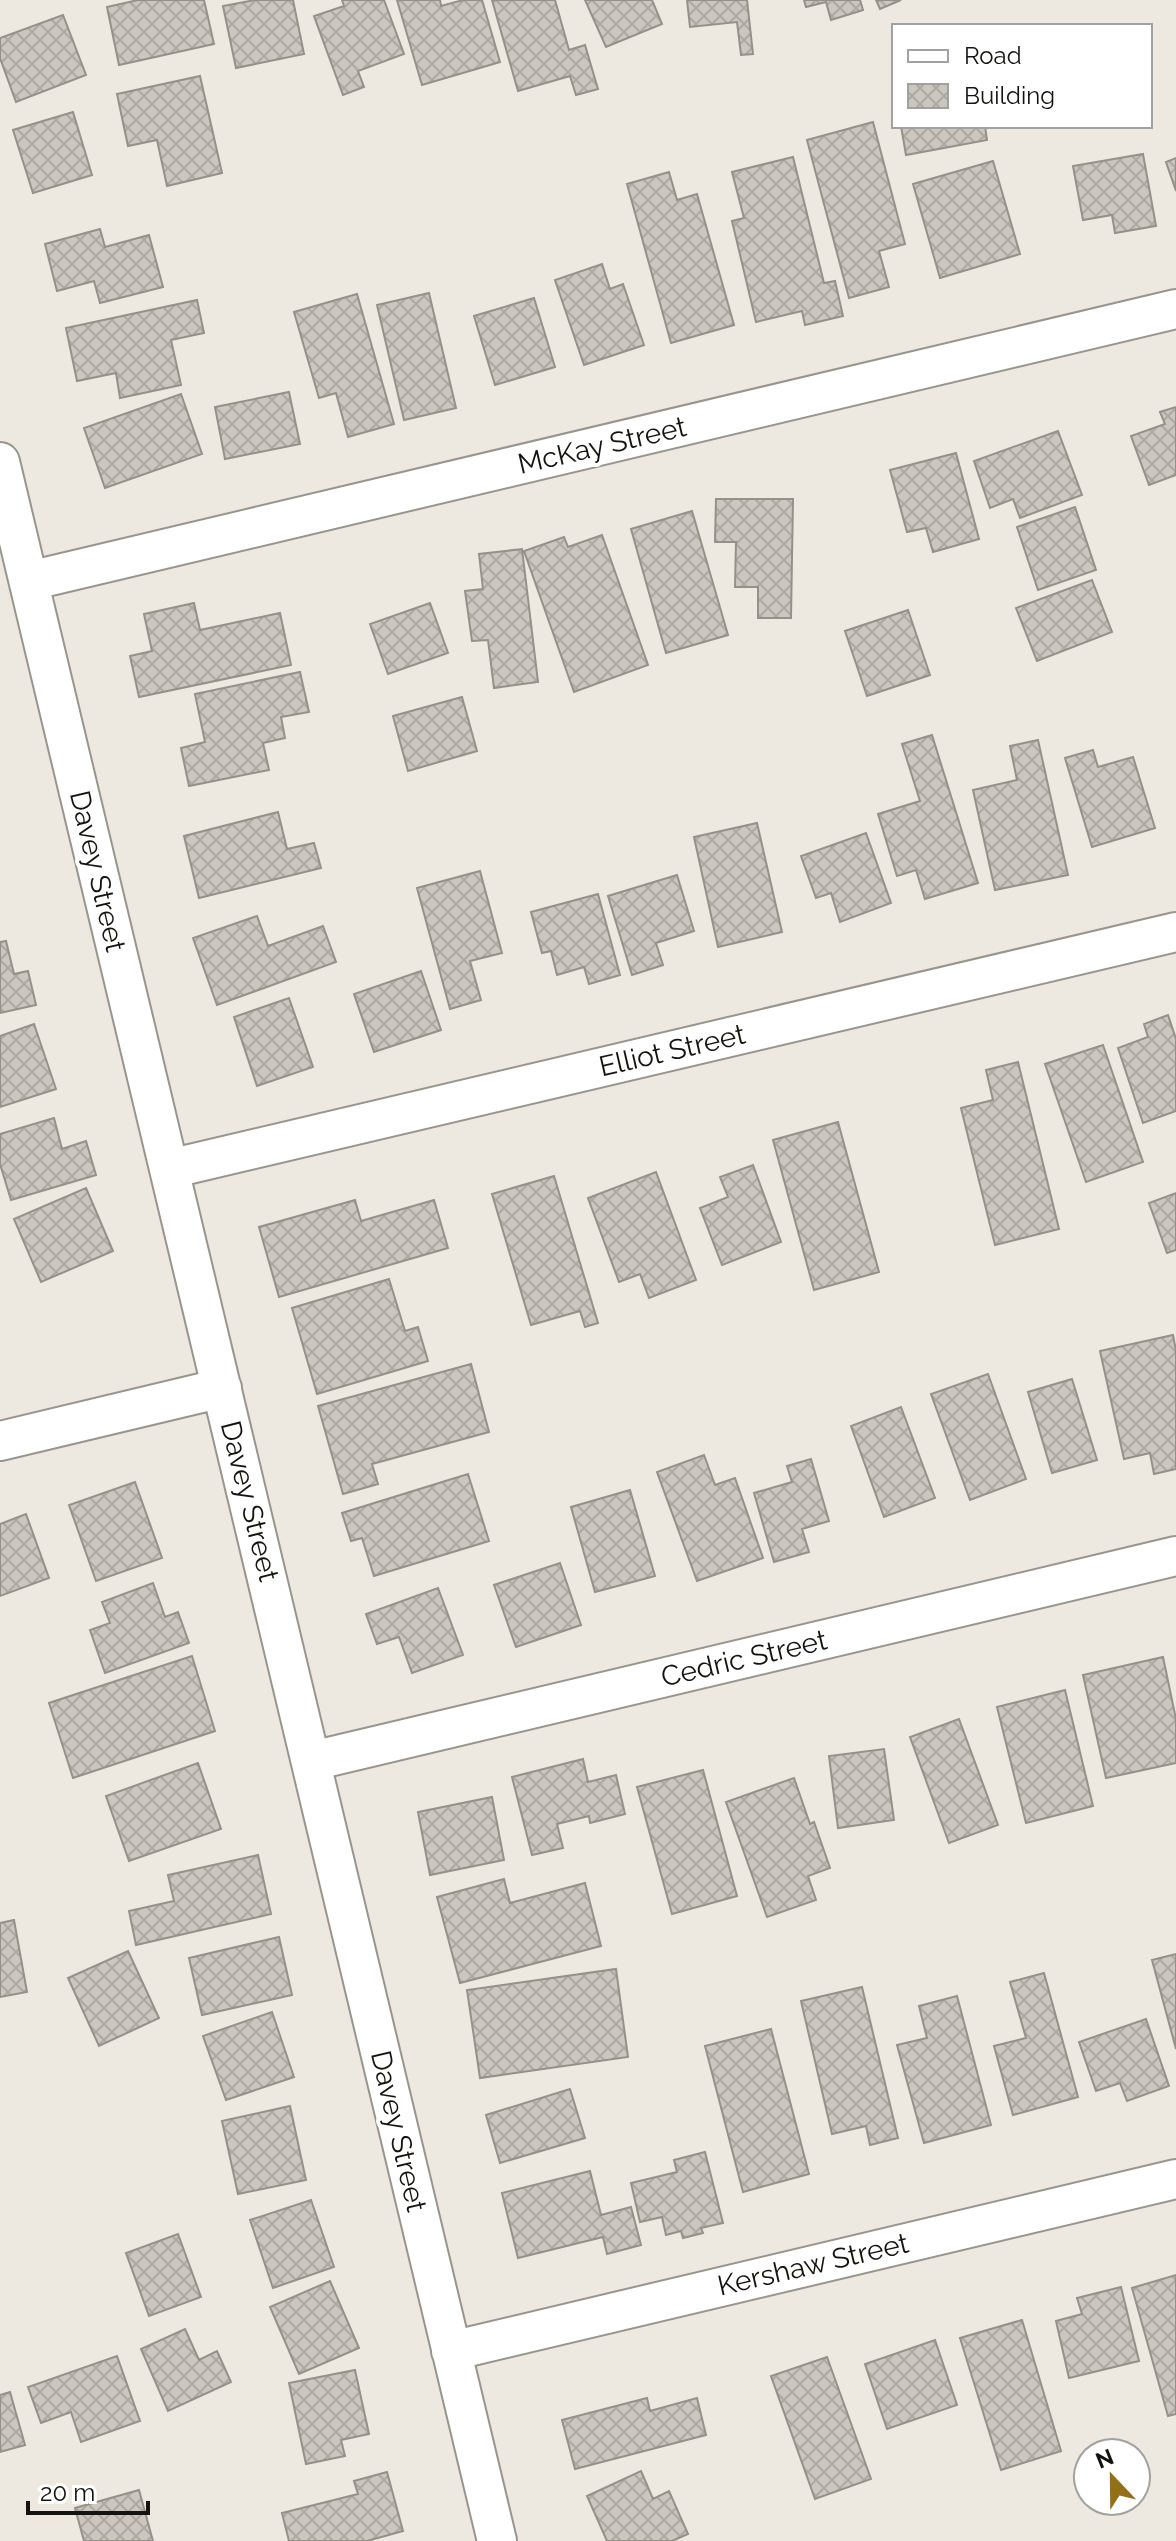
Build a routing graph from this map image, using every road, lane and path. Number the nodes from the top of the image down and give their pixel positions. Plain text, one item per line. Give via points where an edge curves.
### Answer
1 (1176, 309) edge
2 (0, 462) edge
3 (29, 581) junction
4 (1176, 932) edge
5 (169, 1169) junction
6 (222, 1388) junction
7 (0, 1441) edge
8 (1176, 1556) edge
9 (312, 1761) junction
10 (1176, 2179) edge
11 (451, 2351) junction
12 (497, 2541) edge

1 - 3 street, McKay Street
2 - 3 street, Davey Street
3 - 5 street, Davey Street
4 - 5 street, Elliot Street
5 - 6 street, Davey Street
6 - 7 street
6 - 9 street, Davey Street
8 - 9 street, Cedric Street
9 - 11 street, Davey Street
10 - 11 street, Kershaw Street
11 - 12 street, Davey Street

